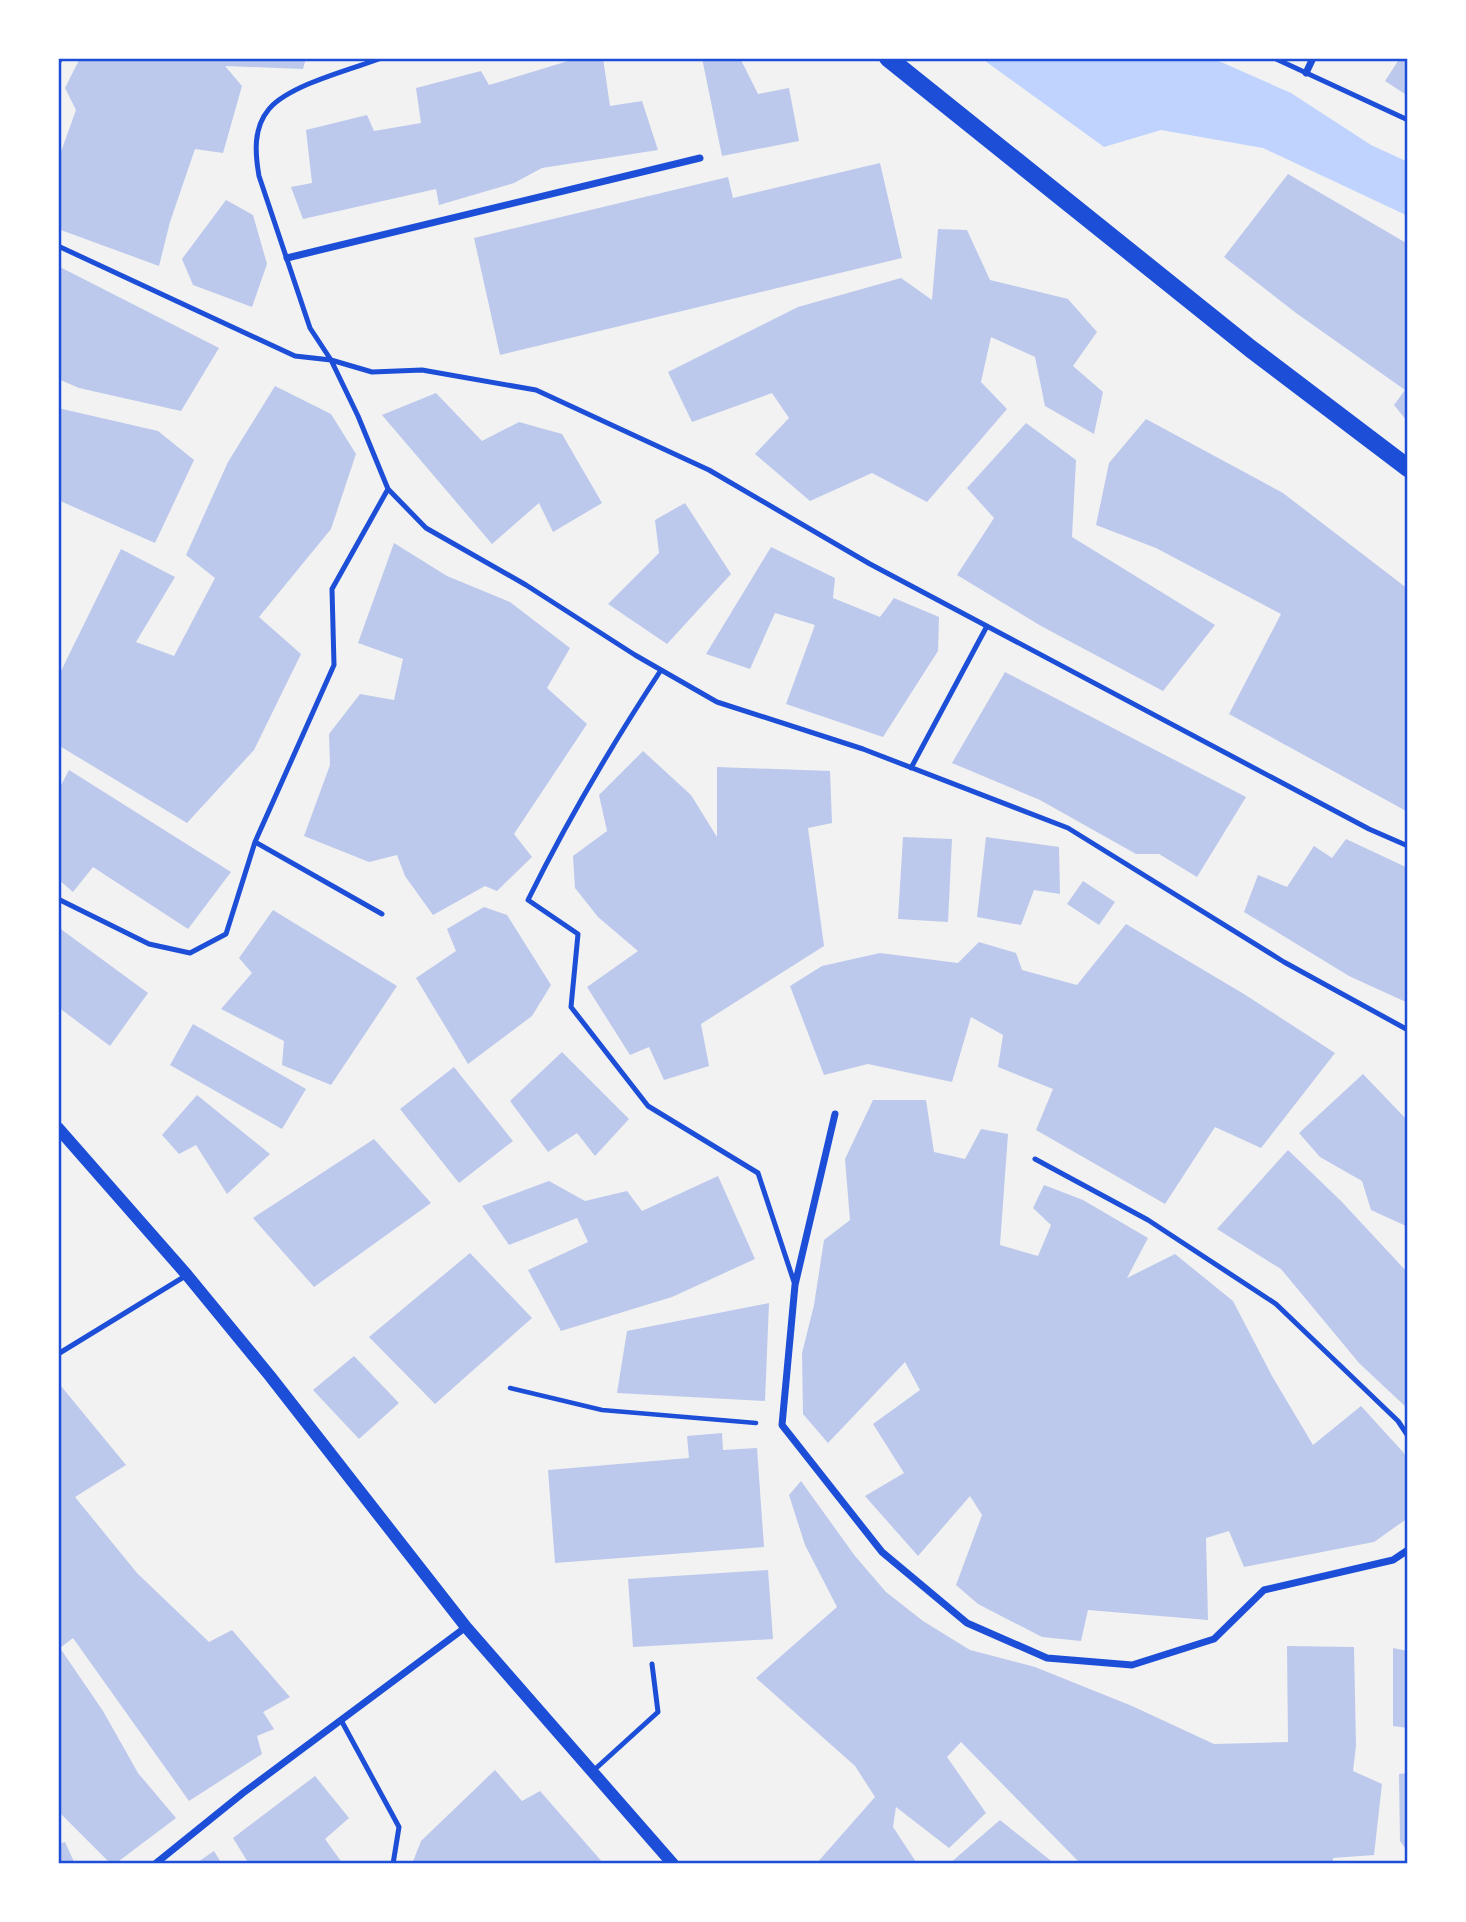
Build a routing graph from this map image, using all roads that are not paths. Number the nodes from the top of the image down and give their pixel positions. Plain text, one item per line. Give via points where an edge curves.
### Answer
1 (382, 58) edge
2 (888, 58) edge
3 (1274, 58) edge
4 (1313, 58) edge
5 (1306, 74) junction
6 (1408, 120) edge
7 (700, 158) dead end
8 (58, 246) edge
9 (287, 258) junction
10 (331, 360) junction
11 (1408, 468) edge
12 (388, 489) junction
13 (987, 626) junction
14 (661, 670) junction
15 (911, 768) junction
16 (255, 842) junction
17 (1408, 846) edge
18 (58, 899) edge
19 (382, 914) dead end
20 (1408, 1030) edge
21 (835, 1114) dead end
22 (58, 1128) edge
23 (1035, 1159) dead end
24 (187, 1275) junction
25 (795, 1285) junction
26 (58, 1353) edge
27 (1408, 1436) edge
28 (1408, 1550) edge
29 (466, 1627) junction
30 (652, 1664) dead end
31 (341, 1720) junction
32 (593, 1771) junction
33 (155, 1864) edge
34 (393, 1864) edge
35 (673, 1864) edge

1 - 9 lane via 286,96 261,124 256,143 259,176
2 - 11 main road via 1251,349
3 - 5 lane
4 - 5 street
5 - 6 lane
7 - 9 street
8 - 10 lane via 295,356
9 - 10 lane via 310,328
10 - 12 lane
10 - 13 lane via 372,372 422,370 536,390 709,470
12 - 14 lane via 426,528
12 - 16 lane via 332,589 334,665
13 - 15 lane
13 - 17 lane
14 - 15 lane via 717,702
14 - 25 lane via 566,823 528,900 578,934 571,1007 648,1106 758,1172
15 - 20 lane via 1068,828 1284,962
16 - 18 lane via 226,934 190,953 149,944
16 - 19 lane
21 - 25 street
22 - 24 street
23 - 27 lane via 1148,1220 1276,1304
24 - 26 lane
24 - 29 street
25 - 28 street via 782,1425 882,1552 967,1623 1046,1658 1132,1665 1214,1639 1264,1591 1393,1560
29 - 31 street
29 - 32 street
30 - 32 lane via 658,1712
31 - 33 street
31 - 34 lane via 399,1827
32 - 35 street

